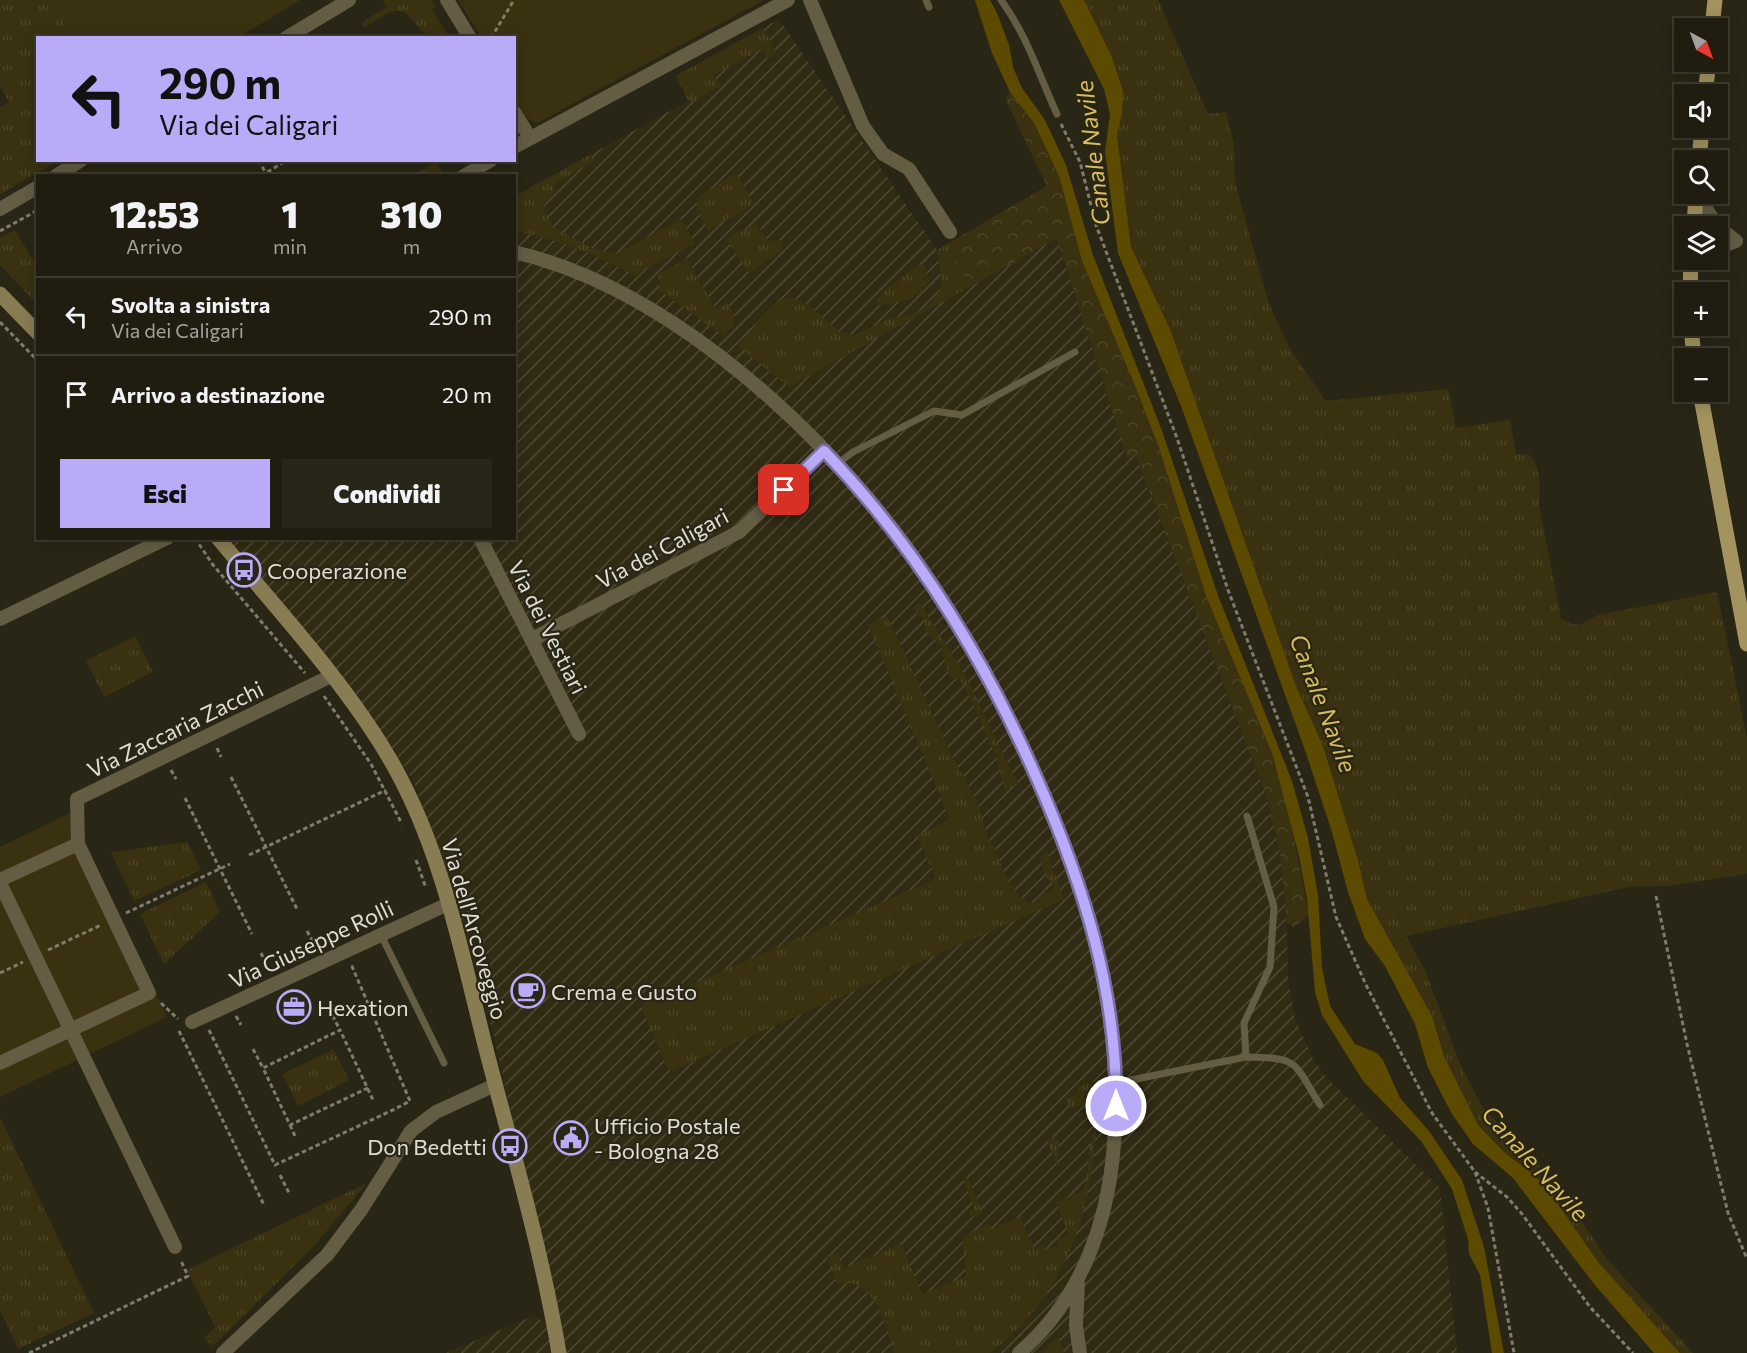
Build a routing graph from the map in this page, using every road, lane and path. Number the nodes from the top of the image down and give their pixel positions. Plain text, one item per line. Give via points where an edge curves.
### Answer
1 (349, 0) edge
2 (447, 0) edge
3 (514, 0) edge
4 (788, 0) edge
5 (810, 0) edge
6 (1001, 0) edge
7 (1715, 0) edge
8 (1713, 18) edge
9 (289, 36) edge
10 (469, 36) edge
11 (492, 36) edge
12 (1057, 114) joint
13 (516, 115) edge
14 (530, 138) junction
15 (516, 146) edge
16 (78, 162) edge
17 (284, 162) edge
18 (488, 162) edge
19 (59, 174) edge
20 (267, 174) edge
21 (467, 174) edge
22 (36, 188) edge
23 (0, 209) edge
24 (36, 211) edge
25 (0, 231) edge
26 (950, 232) dead end
27 (1728, 233) edge
28 (1742, 240) edge
29 (516, 253) edge
30 (0, 294) edge
31 (0, 322) edge
32 (36, 331) edge
33 (1076, 352) dead end
34 (36, 359) edge
35 (1702, 402) edge
36 (824, 451) junction
37 (837, 464) junction
38 (163, 540) edge
39 (196, 540) edge
40 (221, 540) edge
41 (481, 540) edge
42 (0, 620) edge
43 (532, 639) junction
44 (1747, 644) edge
45 (331, 676) junction
46 (315, 685) junction
47 (579, 734) dead end
48 (231, 777) dead end
49 (386, 790) junction
50 (185, 798) dead end
51 (1247, 816) dead end
52 (403, 825) dead end
53 (78, 844) junction
54 (266, 847) junction
55 (249, 855) dead end
56 (415, 857) dead end
57 (0, 882) edge
58 (1656, 896) dead end
59 (448, 904) junction
60 (298, 911) dead end
61 (433, 912) junction
62 (308, 931) dead end
63 (252, 934) dead end
64 (381, 935) junction
65 (261, 953) dead end
66 (323, 962) junction
67 (354, 970) dead end
68 (276, 983) junction
69 (149, 993) junction
70 (329, 1009) dead end
71 (192, 1022) dead end
72 (69, 1030) junction
73 (340, 1030) junction
74 (213, 1038) dead end
75 (253, 1049) dead end
76 (1246, 1057) junction
77 (0, 1063) edge
78 (444, 1063) dead end
79 (263, 1068) junction
80 (1116, 1083) junction
81 (495, 1085) junction
82 (368, 1088) junction
83 (374, 1102) dead end
84 (1320, 1106) dead end
85 (290, 1125) junction
86 (295, 1136) dead end
87 (1475, 1172) junction
88 (280, 1175) dead end
89 (289, 1192) dead end
90 (264, 1204) dead end
91 (175, 1247) joint
92 (1747, 1259) edge
93 (1078, 1280) junction
94 (29, 1353) edge
95 (224, 1353) edge
96 (559, 1353) edge
97 (1019, 1353) edge
98 (1080, 1353) edge
99 (1514, 1353) edge
100 (1633, 1353) edge

1 - 9 street
2 - 10 street
3 - 11 path
4 - 14 street
5 - 26 street via 863,126 883,154 909,169
6 - 12 lane via 1021,28
7 - 8 main road
12 - 87 path via 1080,162 1096,225 1177,438 1228,590 1308,797 1336,917 1432,1113
13 - 14 street
14 - 15 street
16 - 19 street
17 - 20 path
18 - 21 street
22 - 23 street
24 - 25 path
27 - 28 street
29 - 36 street via 586,274 649,308 745,378
30 - 32 street
31 - 34 path
33 - 37 lane via 962,415 934,411
35 - 44 main road
36 - 37 street
36 - 43 street, Via dei Caligari via 739,532
37 - 80 street via 896,534 948,608 995,689 1027,755 1063,838 1089,916 1111,1014
38 - 42 street
39 - 46 path
40 - 45 street, Via dell'Arcoveggio
41 - 43 street, Via dei Vestiari
43 - 47 street, Via dei Vestiari
45 - 46 street, Via Zaccaria Zacchi
45 - 59 street, Via dell'Arcoveggio via 364,720 402,783
46 - 49 path via 346,725
46 - 53 street, Via Zaccaria Zacchi via 76,799
48 - 54 path
49 - 52 path
49 - 54 path
50 - 63 path
51 - 76 lane via 1274,907 1270,967 1244,1023
53 - 57 street
53 - 69 street
54 - 55 path
54 - 60 path
56 - 61 path, Via dell'Arcoveggio
57 - 72 street
58 - 92 path via 1728,1213
59 - 61 street, Via Giuseppe Rolli
59 - 81 street, Via dell'Arcoveggio
61 - 64 street, Via Giuseppe Rolli
62 - 66 path
64 - 66 street, Via Giuseppe Rolli
64 - 78 lane
65 - 68 path
66 - 68 street, Via Giuseppe Rolli
67 - 74 path via 410,1101 395,1109 275,1165
68 - 71 street, Via Giuseppe Rolli
69 - 72 street
69 - 90 path via 185,1025 178,1029
70 - 73 path
72 - 77 street
72 - 91 street
73 - 79 path
73 - 82 path
75 - 79 path
76 - 80 lane
76 - 84 lane via 1283,1057 1292,1062
79 - 85 path
80 - 93 street via 1109,1188 1096,1236
81 - 95 street via 436,1112 411,1131 327,1255
81 - 96 street, Via dell'Arcoveggio via 540,1260
82 - 83 path
82 - 85 path
85 - 86 path
87 - 99 path via 1488,1208
87 - 100 path via 1522,1214 1590,1307
88 - 89 path
91 - 94 path via 188,1276
93 - 97 street via 1043,1329
93 - 98 street via 1076,1326

